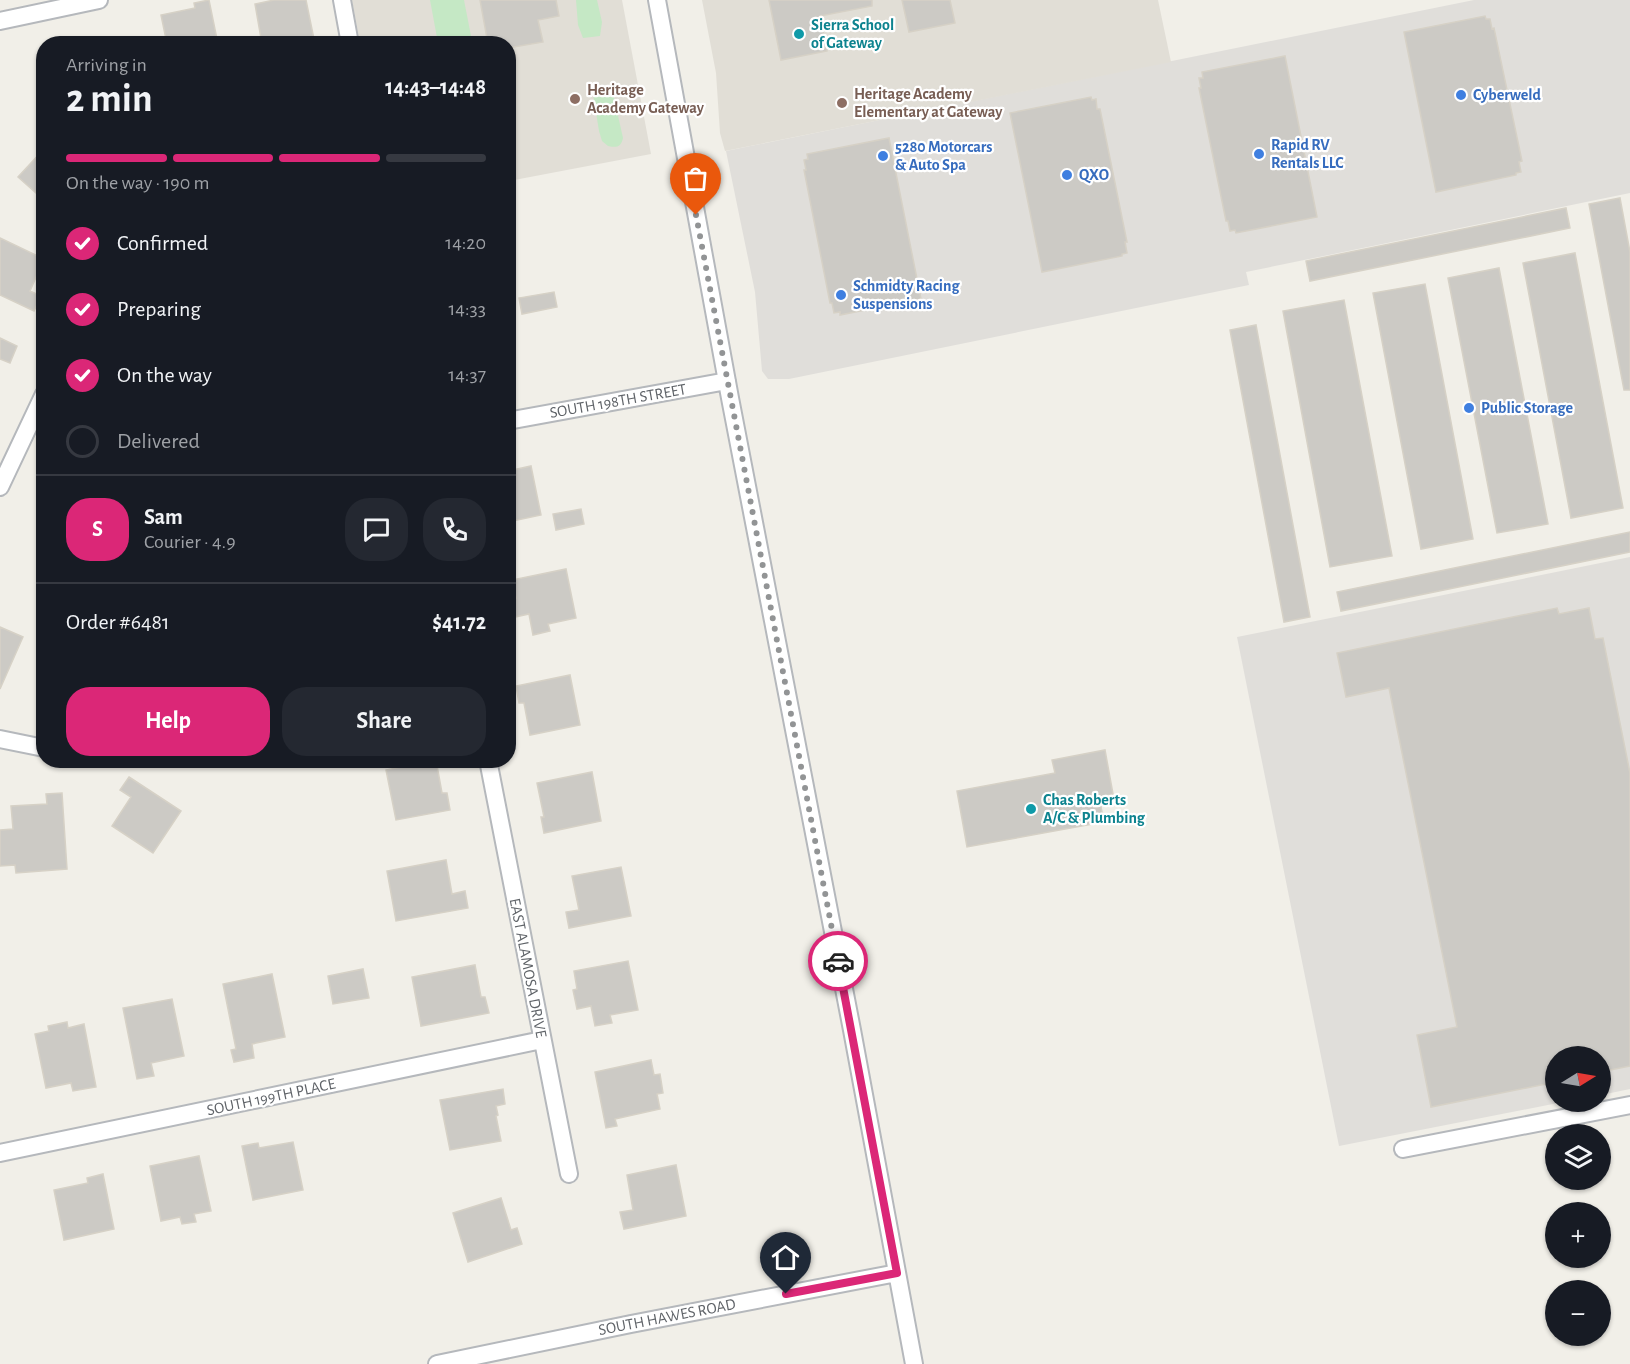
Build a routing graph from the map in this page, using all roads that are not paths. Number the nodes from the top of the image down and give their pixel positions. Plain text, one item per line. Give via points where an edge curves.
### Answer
1 (99, 0) edge
2 (342, 0) edge
3 (657, 0) edge
4 (0, 21) edge
5 (349, 36) edge
6 (727, 381) junction
7 (36, 411) edge
8 (516, 420) edge
9 (0, 487) edge
10 (0, 739) edge
11 (36, 746) edge
12 (490, 768) edge
13 (542, 1040) junction
14 (1630, 1105) edge
15 (1404, 1149) dead end
16 (0, 1154) edge
17 (569, 1174) dead end
18 (897, 1273) junction
19 (438, 1364) edge
20 (914, 1364) edge

1 - 4 street
2 - 5 street
3 - 6 street
6 - 8 street, SOUTH 198TH STREET
6 - 18 street
7 - 9 street
10 - 11 street
12 - 13 street, EAST ALAMOSA DRIVE
13 - 16 street, SOUTH 199TH PLACE
13 - 17 street, EAST ALAMOSA DRIVE
14 - 15 street
18 - 19 street, SOUTH HAWES ROAD
18 - 20 street

